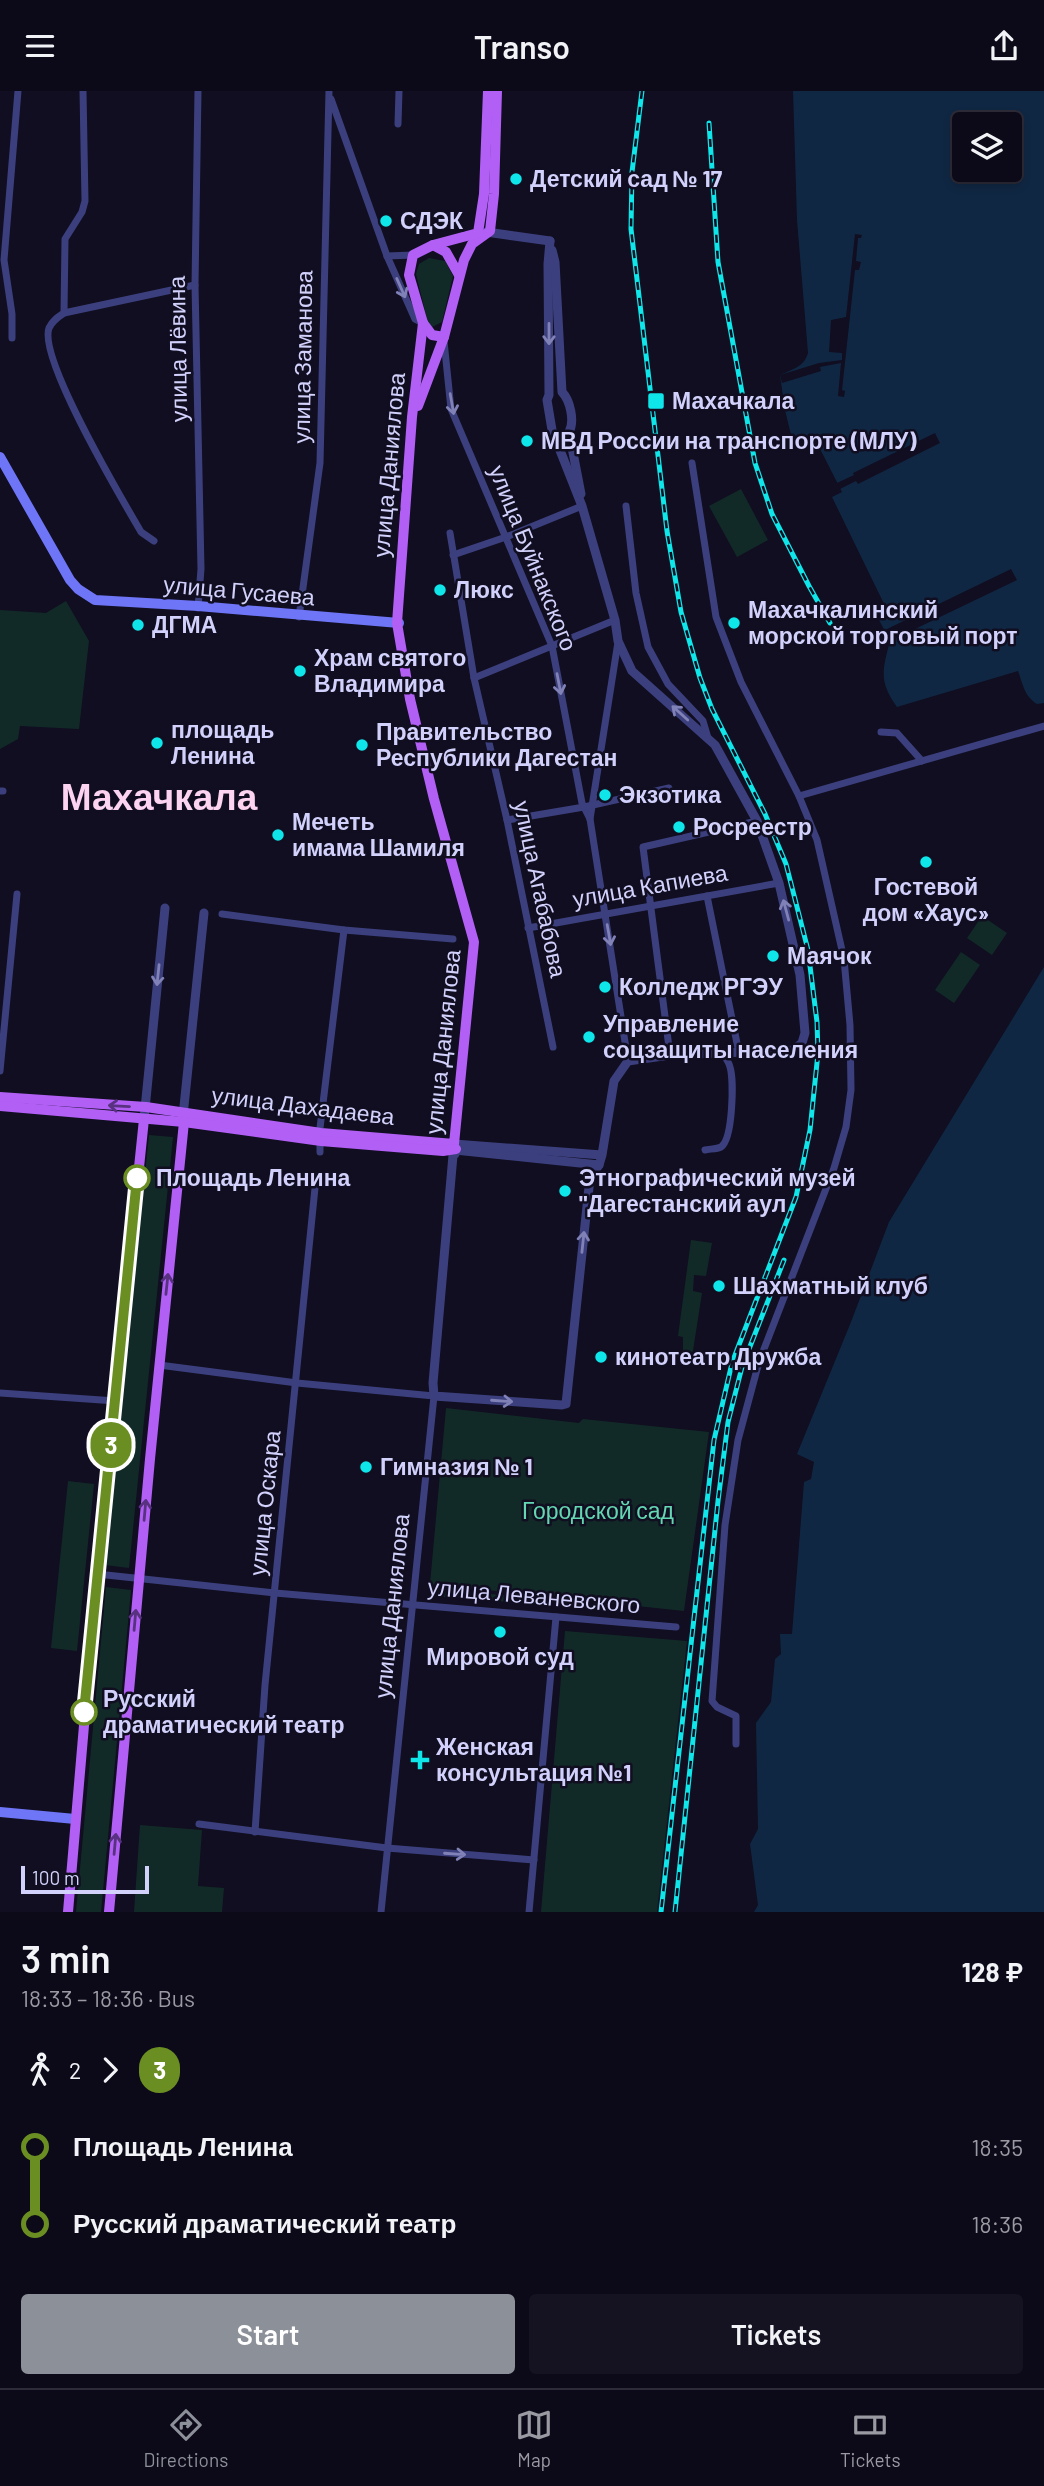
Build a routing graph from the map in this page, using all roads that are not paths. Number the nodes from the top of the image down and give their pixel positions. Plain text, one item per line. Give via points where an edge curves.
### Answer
1 (18, 91) edge
2 (83, 91) edge
3 (198, 91) edge
4 (399, 91) edge
5 (488, 91) edge
6 (497, 91) edge
7 (329, 93) edge
8 (398, 124) dead end
9 (490, 231) junction
10 (478, 233) junction
11 (550, 241) junction
12 (433, 245) junction
13 (413, 255) junction
14 (387, 256) junction
15 (459, 275) junction
16 (195, 285) junction
17 (64, 313) junction
18 (423, 323) junction
19 (444, 337) junction
20 (12, 338) dead end
21 (562, 392) junction
22 (549, 395) junction
23 (569, 432) junction
24 (555, 435) junction
25 (0, 459) edge
26 (692, 463) dead end
27 (582, 506) junction
28 (626, 506) dead end
29 (450, 533) dead end
30 (506, 537) junction
31 (154, 541) dead end
32 (453, 555) junction
33 (198, 607) junction
34 (299, 617) junction
35 (615, 620) junction
36 (398, 624) junction
37 (618, 641) junction
38 (552, 646) junction
39 (474, 678) junction
40 (1044, 726) edge
41 (881, 731) dead end
42 (708, 739) junction
43 (922, 761) junction
44 (669, 788) dead end
45 (799, 796) junction
46 (593, 805) junction
47 (584, 807) junction
48 (590, 819) junction
49 (507, 820) junction
50 (757, 821) junction
51 (779, 883) junction
52 (17, 894) dead end
53 (707, 896) junction
54 (651, 905) junction
55 (165, 908) dead end
56 (204, 913) dead end
57 (605, 913) junction
58 (222, 914) dead end
59 (528, 928) junction
60 (344, 930) junction
61 (453, 939) dead end
62 (553, 1047) dead end
63 (722, 1053) junction
64 (739, 1053) junction
65 (670, 1055) junction
66 (628, 1061) junction
67 (0, 1071) edge
68 (0, 1097) edge
69 (0, 1106) edge
70 (145, 1113) junction
71 (183, 1117) junction
72 (321, 1142) junction
73 (455, 1147) junction
74 (705, 1150) dead end
75 (600, 1160) junction
76 (316, 1178) dead end
77 (159, 1365) junction
78 (297, 1383) junction
79 (0, 1393) edge
80 (434, 1396) junction
81 (116, 1401) junction
82 (97, 1574) junction
83 (138, 1579) junction
84 (275, 1593) junction
85 (414, 1605) junction
86 (556, 1617) junction
87 (676, 1627) dead end
88 (736, 1744) dead end
89 (0, 1813) edge
90 (75, 1820) junction
91 (199, 1824) dead end
92 (255, 1832) junction
93 (387, 1848) junction
94 (534, 1860) junction
95 (68, 1912) edge
96 (108, 1912) edge
97 (382, 1912) edge
98 (529, 1912) edge

1 - 20 street via 4,260
2 - 17 street via 85,201 65,239
3 - 16 street, улица Лёвина
4 - 8 street
5 - 10 main road
6 - 9 main road
7 - 14 street, улица Заманова
7 - 34 street, улица Заманова via 320,463
9 - 10 street
9 - 11 street
9 - 15 main road, улица Даниялова via 472,244
10 - 12 main road
11 - 21 street
11 -> 22 street
12 - 13 main road
12 - 15 main road via 446,252
13 - 14 street
13 - 18 main road, улица Даниялова via 408,275
14 -> 18 street, улица Заманова via 415,319
15 - 19 main road, улица Даниялова
16 - 17 street
16 - 33 street, улица Лёвина
17 - 31 street via 48,328 48,342 77,419 141,532
18 - 19 main road via 432,335
18 - 36 main road, улица Даниялова
19 -> 30 street, улица Буйнакского via 451,409
19 - 36 main road, улица Даниялова via 414,417
21 - 22 street
21 - 23 street via 568,398
22 - 24 street
23 - 24 street
23 - 27 street
24 - 27 street
25 - 33 main road, улица Гусаева via 78,589 95,600
25 - 33 main road, улица Гусаева via 82,597 94,602
26 - 45 street via 716,617 741,682
27 - 30 street
27 - 35 street
28 - 42 street via 636,593 648,647 668,684 703,721
29 - 32 street, улица Агабабова
30 - 32 street
30 - 38 street, улица Буйнакского
32 - 39 street, улица Агабабова
33 - 34 main road, улица Гусаева
34 - 36 main road, улица Гусаева
35 - 37 street
35 - 38 street
36 - 73 main road, улица Даниялова via 410,699 474,942
42 -> 37 street via 632,671
37 - 46 street
38 - 39 street
38 -> 47 street, улица Буйнакского
39 - 49 street, улица Агабабова
40 - 43 street
41 - 43 street via 897,733
42 - 50 street
43 - 45 street
44 - 46 street
45 - 88 street via 817,840 844,959 851,1090 834,1168 759,1362 738,1440 725,1525 712,1701 736,1716
46 - 47 street
46 - 48 street
47 - 48 street, улица Буйнакского
47 - 49 street
48 - 57 street, улица Буйнакского
49 - 59 street, улица Агабабова
50 - 51 street
50 - 54 street via 643,847
51 - 53 street, улица Капиева
64 -> 51 street via 787,1051 797,1047 805,1033 800,975
52 - 67 street
53 - 54 street, улица Капиева
53 - 64 street
54 - 57 street, улица Капиева
54 - 65 street
55 -> 70 street
56 - 71 street
57 - 59 street, улица Капиева
57 -> 66 street, улица Буйнакского
58 - 60 street
59 - 62 street, улица Агабабова
60 - 61 street
60 - 72 street
63 - 64 street
63 - 65 street
63 - 74 street via 730,1064 731,1114 724,1143
65 - 66 street
66 - 75 street via 614,1081
70 -> 68 main road, улица Дахадаева
69 - 70 main road, улица Дахадаева
70 - 71 main road, улица Дахадаева
70 - 81 main road
71 - 72 main road, улица Дахадаева
77 -> 71 main road
72 - 73 main road, улица Дахадаева
73 - 75 street, улица Дахадаева
73 - 80 street, улица Даниялова
80 -> 75 street via 566,1404 590,1178
76 - 78 street, улица Оскара
77 - 78 street
83 -> 77 main road
78 - 80 street
78 - 84 street, улица Оскара
79 - 81 street
80 - 85 street, улица Даниялова
81 - 82 main road
82 - 83 street, улица Леваневского
82 - 90 main road
83 - 84 street, улица Леваневского
96 -> 83 main road
84 - 85 street, улица Леваневского
84 - 92 street, улица Оскара
85 - 86 street, улица Леваневского
85 - 93 street, улица Даниялова
86 - 87 street, улица Леваневского
86 - 94 street
89 - 90 main road
90 - 95 main road
91 - 92 street
92 - 93 street
93 -> 94 street
93 - 97 street, улица Даниялова
94 - 98 street

